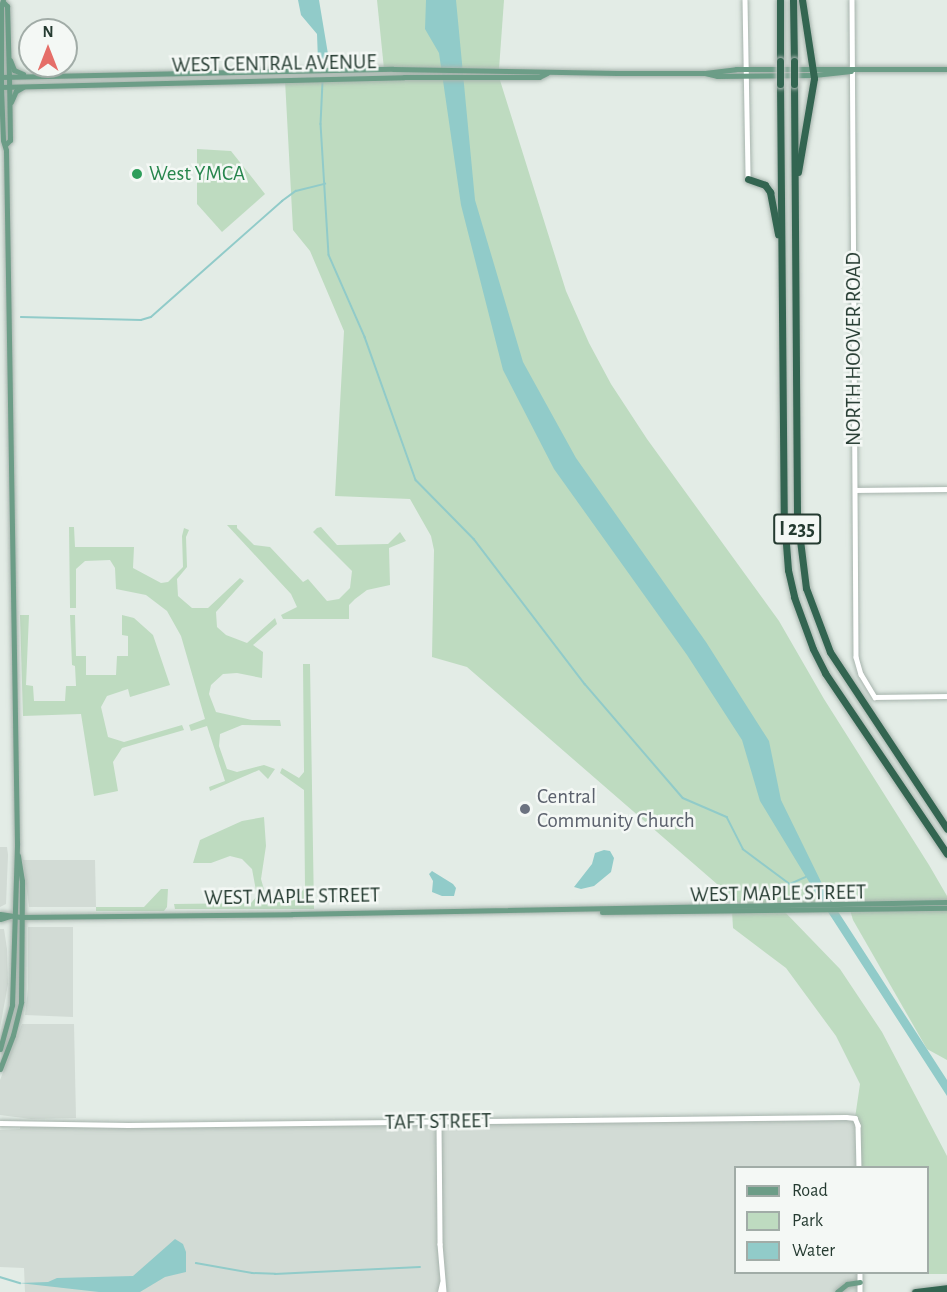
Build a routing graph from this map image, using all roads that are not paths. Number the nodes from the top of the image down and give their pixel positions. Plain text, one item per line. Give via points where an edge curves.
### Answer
1 (745, 0) edge
2 (780, 0) edge
3 (793, 0) edge
4 (802, 0) edge
5 (852, 0) edge
6 (3, 1) edge
7 (9, 56) junction
8 (1, 57) edge
9 (947, 69) edge
10 (853, 71) junction
11 (18, 72) edge
12 (814, 72) junction
13 (547, 73) junction
14 (746, 73) junction
15 (78, 75) edge
16 (9, 76) junction
17 (18, 76) edge
18 (1, 77) edge
19 (1, 87) edge
20 (9, 87) junction
21 (23, 87) junction
22 (1, 106) edge
23 (9, 107) junction
24 (6, 144) junction
25 (748, 179) joint
26 (795, 189) junction
27 (782, 274) junction
28 (947, 489) edge
29 (855, 490) junction
30 (947, 696) edge
31 (947, 829) edge
32 (17, 843) junction
33 (947, 854) edge
34 (947, 902) edge
35 (735, 908) junction
36 (947, 908) edge
37 (0, 914) edge
38 (12, 916) junction
39 (21, 917) junction
40 (0, 920) edge
41 (13, 1018) junction
42 (0, 1049) edge
43 (0, 1069) edge
44 (439, 1122) junction
45 (0, 1124) edge
46 (859, 1166) edge
47 (860, 1274) edge
48 (860, 1282) junction
49 (947, 1288) edge
50 (443, 1292) edge
51 (837, 1292) edge
52 (860, 1292) edge
53 (915, 1292) edge

1 - 14 street
2 - 27 highway, I 235, bridge
3 - 26 highway, I 235, bridge
4 - 12 highway
5 - 10 street, NORTH HOOVER ROAD
6 - 7 main road via 7,6
6 - 8 main road
7 - 11 main road
7 - 16 main road
8 - 18 main road
9 - 10 main road, WEST CENTRAL AVENUE
10 - 12 main road, WEST CENTRAL AVENUE
10 - 29 street, NORTH HOOVER ROAD
12 - 14 main road, WEST CENTRAL AVENUE
12 - 26 highway
13 - 14 main road, WEST CENTRAL AVENUE
13 - 15 main road, WEST CENTRAL AVENUE via 406,69
13 - 21 main road, WEST CENTRAL AVENUE via 539,77
14 - 25 street
16 - 17 main road, WEST CENTRAL AVENUE
16 - 18 main road, WEST CENTRAL AVENUE
16 - 20 main road
18 - 19 main road
19 - 20 main road, WEST CENTRAL AVENUE
19 - 22 main road
20 - 21 main road, WEST CENTRAL AVENUE
20 - 23 main road
21 - 23 main road via 16,91
22 - 24 main road
23 - 24 main road via 10,140
24 - 32 main road
25 - 27 highway via 761,183 770,192
26 - 31 highway, I 235 via 797,516 806,588 830,652
27 - 33 highway, I 235 via 784,518 794,597 825,673
28 - 29 street
29 - 30 street, NORTH HOOVER ROAD via 856,657 861,674 873,695
32 - 38 main road
32 - 39 main road
34 - 35 main road, WEST MAPLE STREET
35 - 36 main road, WEST MAPLE STREET
35 - 39 main road, WEST MAPLE STREET
37 - 38 main road, WEST MAPLE STREET
38 - 39 main road, WEST MAPLE STREET
38 - 40 main road, WEST MAPLE STREET
38 - 41 main road
39 - 41 main road via 22,982
41 - 42 main road
41 - 43 main road
44 - 45 street, TAFT STREET
44 - 46 street, TAFT STREET via 855,1118
44 - 50 street
47 - 48 street
48 - 51 main road via 847,1284
48 - 52 street
49 - 53 highway

